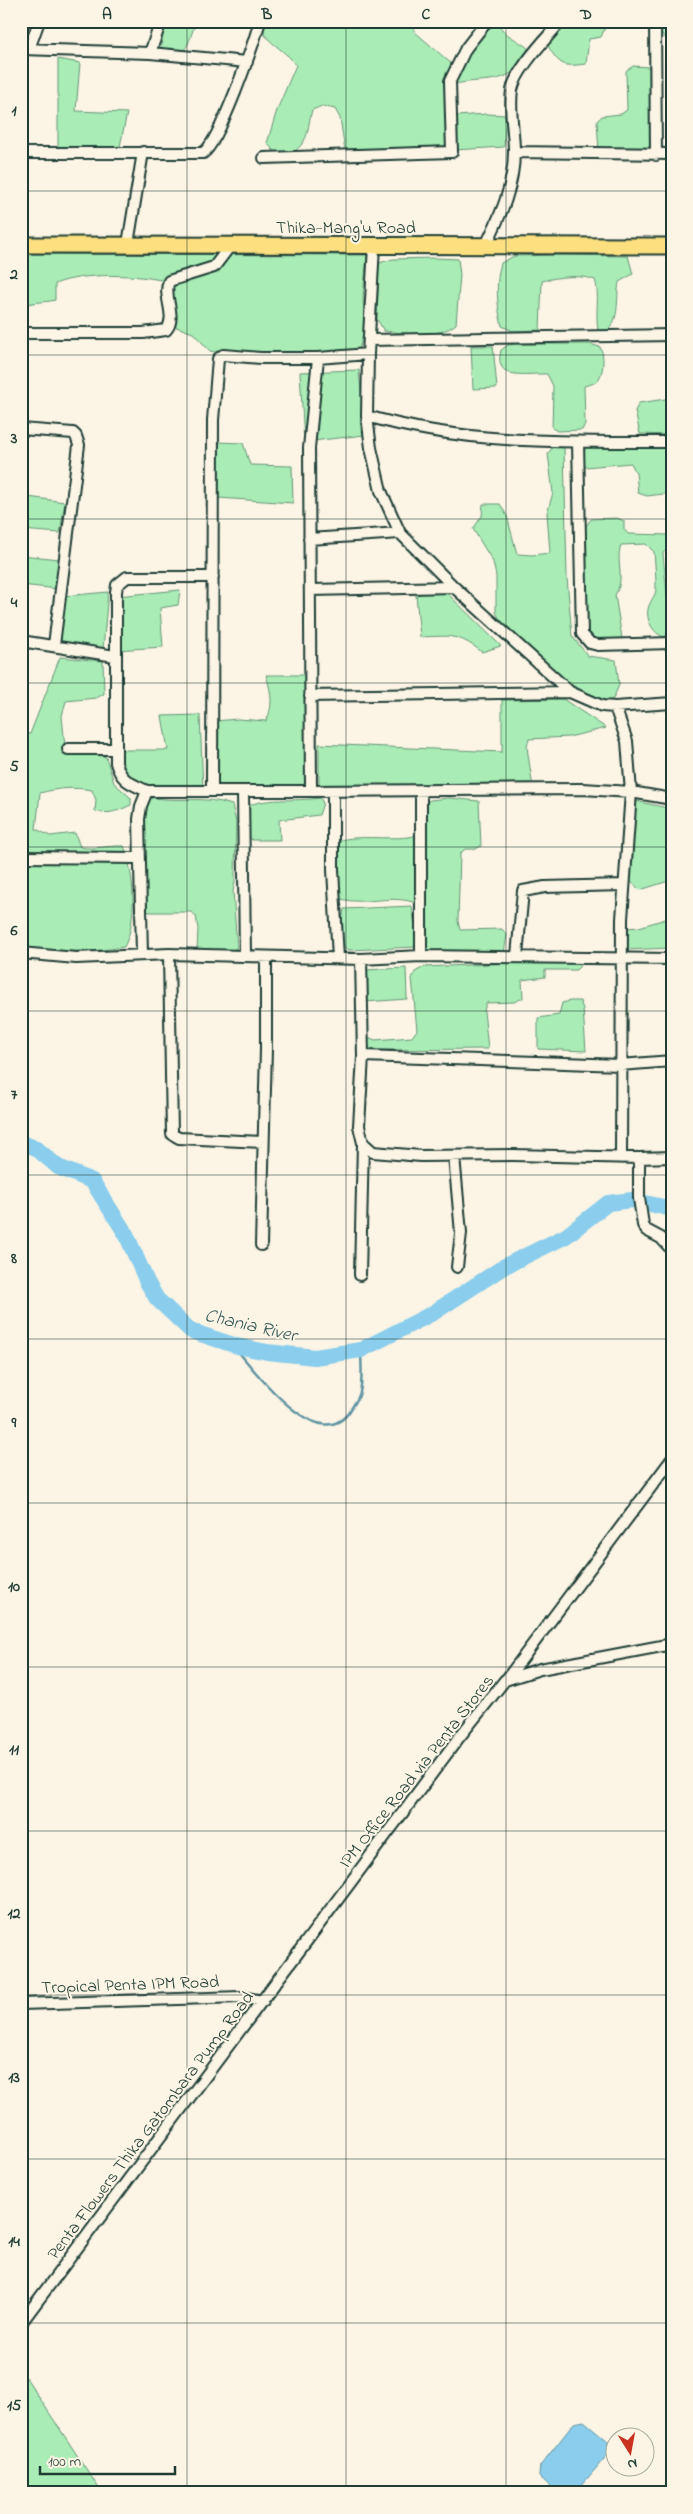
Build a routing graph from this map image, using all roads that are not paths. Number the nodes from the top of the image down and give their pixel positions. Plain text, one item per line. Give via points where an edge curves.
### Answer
1 (39, 21) edge
2 (161, 21) edge
3 (260, 21) edge
4 (486, 21) edge
5 (561, 21) edge
6 (655, 21) edge
7 (25, 49) edge
8 (150, 53) junction
9 (247, 62) junction
10 (143, 152) junction
11 (514, 152) junction
12 (21, 153) edge
13 (672, 154) edge
14 (656, 155) junction
15 (264, 158) dead end
16 (128, 244) junction
17 (21, 245) edge
18 (486, 245) junction
19 (230, 246) junction
20 (374, 246) junction
21 (672, 246) edge
22 (21, 332) edge
23 (672, 336) edge
24 (369, 340) junction
25 (368, 354) junction
26 (318, 358) junction
27 (367, 416) junction
28 (21, 429) edge
29 (578, 442) junction
30 (672, 442) edge
31 (400, 533) junction
32 (309, 539) junction
33 (213, 577) junction
34 (454, 587) junction
35 (310, 590) junction
36 (21, 641) edge
37 (672, 643) edge
38 (54, 645) junction
39 (115, 656) junction
40 (570, 692) junction
41 (310, 696) junction
42 (672, 703) edge
43 (616, 707) junction
44 (68, 749) dead end
45 (116, 749) junction
46 (212, 789) junction
47 (147, 791) junction
48 (311, 791) junction
49 (333, 791) junction
50 (421, 791) junction
51 (243, 792) junction
52 (631, 792) junction
53 (672, 799) edge
54 (21, 856) edge
55 (139, 858) junction
56 (623, 885) junction
57 (21, 954) edge
58 (142, 954) junction
59 (169, 954) junction
60 (245, 955) junction
61 (422, 956) junction
62 (517, 956) junction
63 (621, 956) junction
64 (266, 957) junction
65 (338, 958) junction
66 (361, 959) junction
67 (672, 959) edge
68 (363, 1056) junction
69 (672, 1061) edge
70 (620, 1064) junction
71 (263, 1142) junction
72 (363, 1143) junction
73 (454, 1156) junction
74 (672, 1157) edge
75 (620, 1158) junction
76 (639, 1158) junction
77 (261, 1245) dead end
78 (672, 1250) edge
79 (457, 1267) dead end
80 (360, 1275) dead end
81 (672, 1458) edge
82 (672, 1644) edge
83 (505, 1680) junction
84 (266, 1997) junction
85 (21, 2004) edge
86 (21, 2323) edge

1 - 7 street
2 - 8 street
3 - 9 street
4 - 15 street via 466,48 450,81 452,152
5 - 11 street via 519,74 512,89
6 - 14 street
7 - 8 street
8 - 9 street
9 - 10 street via 208,150 196,154
10 - 12 street
10 - 16 street
11 - 14 street
11 - 18 street via 508,200
13 - 14 street
16 - 17 highway, Thika-Mang'u Road
16 - 19 highway, Thika-Mang'u Road
18 - 20 highway, Thika-Mang'u Road
18 - 21 highway, Thika-Mang'u Road
19 - 20 highway, Thika-Mang'u Road
19 - 22 street via 214,267 169,282 170,323 166,330 143,333
20 - 24 street
23 - 24 street
24 - 25 street
25 - 26 street
25 - 27 street
26 - 32 street via 309,448
26 - 33 street via 223,354 219,357 213,420
27 - 29 street via 446,434
27 - 31 street via 381,491
28 - 38 street via 73,433 80,445
29 - 30 street
29 - 37 street via 582,634 590,643 598,645
31 - 32 street
31 - 34 street
32 - 35 street
33 - 39 street via 127,577 120,581 116,592
33 - 46 street
34 - 35 street
34 - 40 street
35 - 41 street
36 - 38 street
38 - 39 street
39 - 45 street
40 - 41 street
40 - 43 street via 595,704
41 - 48 street
42 - 43 street
43 - 52 street via 628,748
44 - 45 street
45 - 47 street via 116,763 122,778
46 - 47 street
46 - 51 street
47 - 55 street via 139,819
48 - 49 street
48 - 51 street
49 - 50 street
49 - 65 street
50 - 52 street via 583,789
50 - 61 street
51 - 60 street
52 - 53 street
52 - 56 street
54 - 55 street
55 - 58 street
56 - 62 street via 545,887 523,891
56 - 63 street
57 - 58 street via 76,958
58 - 59 street
59 - 60 street
59 - 71 street via 172,1134 179,1138
60 - 64 street
61 - 62 street
61 - 66 street
62 - 63 street
63 - 67 street
63 - 70 street
64 - 65 street
64 - 71 street
65 - 66 street
66 - 68 street
68 - 70 street
68 - 72 street via 359,1126
69 - 70 street
70 - 75 street
71 - 77 street
72 - 73 street via 374,1152
72 - 80 street
73 - 75 street
73 - 79 street via 461,1233
74 - 76 street
75 - 76 street
76 - 78 street via 643,1225
81 - 83 street
82 - 83 street, IPM Office Road via Penta Stores via 540,1669
83 - 84 street, IPM Office Road via Penta Stores
84 - 85 street, Tropical Penta IPM Road
84 - 86 street, Penta Flowers Thika Gatombara Pump Road

